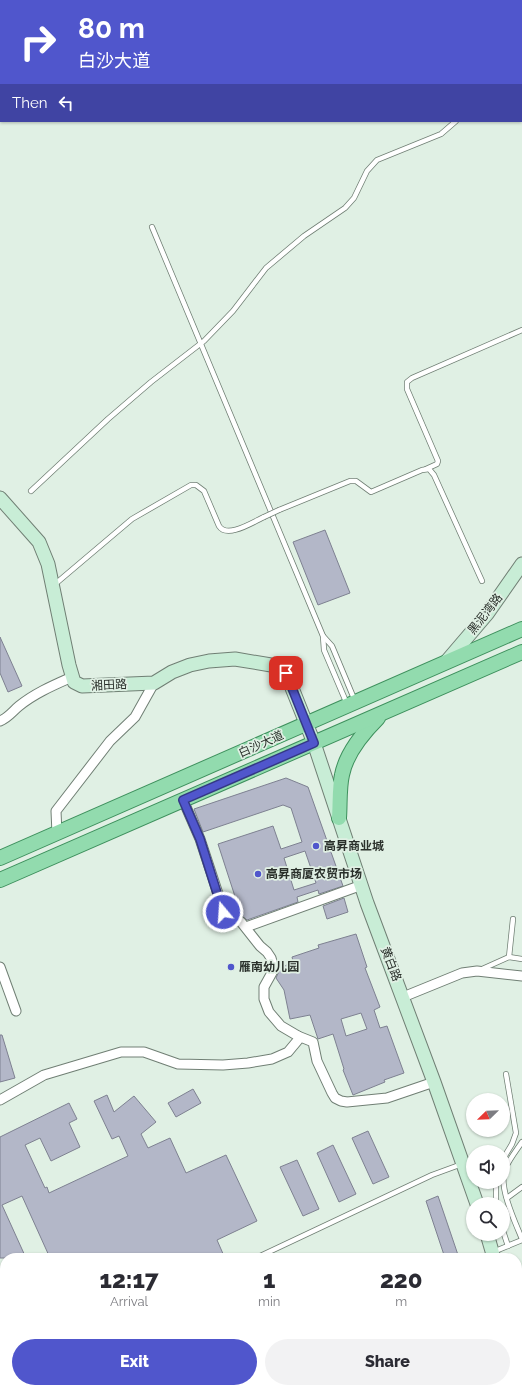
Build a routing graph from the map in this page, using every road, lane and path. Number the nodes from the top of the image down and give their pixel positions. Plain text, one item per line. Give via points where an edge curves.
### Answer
1 (455, 122) edge
2 (152, 227) dead end
3 (522, 330) edge
4 (201, 344) junction
5 (422, 470) junction
6 (31, 491) dead end
7 (0, 498) edge
8 (522, 564) edge
9 (482, 581) dead end
10 (53, 586) junction
11 (522, 629) edge
12 (323, 636) junction
13 (522, 652) edge
14 (446, 662) junction
15 (72, 677) junction
16 (154, 683) junction
17 (352, 704) junction
18 (384, 712) junction
19 (0, 722) edge
20 (307, 724) junction
21 (314, 743) junction
22 (183, 800) junction
23 (339, 818) junction
24 (57, 834) junction
25 (0, 858) edge
26 (0, 880) edge
27 (362, 885) junction
28 (513, 919) dead end
29 (246, 927) junction
30 (509, 957) junction
31 (522, 959) edge
32 (0, 967) edge
33 (477, 971) junction
34 (522, 976) edge
35 (403, 997) junction
36 (16, 1011) dead end
37 (298, 1036) junction
38 (506, 1074) dead end
39 (434, 1082) junction
40 (0, 1100) edge
41 (522, 1142) edge
42 (510, 1147) edge
43 (463, 1164) junction
44 (522, 1187) edge
45 (475, 1197) edge
46 (507, 1197) edge
47 (508, 1197) edge
48 (510, 1211) edge
49 (522, 1239) edge
50 (489, 1241) edge
51 (506, 1241) edge
52 (508, 1246) junction
53 (267, 1253) edge
54 (493, 1253) edge
55 (497, 1253) edge

1 - 4 lane via 441,134 377,160 367,171 354,198 345,208 304,236 266,268 233,311
2 - 4 lane
3 - 5 lane via 407,382 407,389 438,460 437,464
4 - 6 lane via 108,419
4 - 12 lane
5 - 9 lane via 429,469 433,472
5 - 10 lane, bridge via 371,492 356,481 350,481 228,532 219,526 204,491 196,485 191,485 132,519
7 - 10 street via 39,542
8 - 14 street, 黑泥湾路 via 487,614
10 - 15 street
11 - 14 main road, 白沙大道
12 - 17 lane via 332,646
12 - 17 lane via 324,650
13 - 18 main road, 白沙大道
14 - 17 main road, 白沙大道
15 - 16 street, 湘田路 via 74,682 82,686
15 - 19 street via 43,690
16 - 20 street, 湘田路 via 172,672 209,661 235,660 277,666 286,673
16 - 24 street via 135,717 110,741 56,811
17 - 20 main road, 白沙大道
18 - 21 main road, 白沙大道
18 - 23 main road via 353,747 342,774
20 - 21 street, 黄白路
20 - 24 main road, 白沙大道
21 - 22 main road, 白沙大道
21 - 23 street, 黄白路
22 - 26 main road, 白沙大道
22 - 29 street via 200,839 225,916 229,920 239,920
23 - 27 street, 黄白路
24 - 25 main road, 白沙大道
27 - 29 street
27 - 35 street, 黄白路
28 - 30 lane
29 - 37 street via 274,963 274,969 264,987 264,999 269,1012 281,1026
30 - 31 lane
30 - 33 lane
32 - 36 street
33 - 34 street
33 - 35 street via 462,973
35 - 39 street, 黄白路
37 - 39 street via 313,1042 317,1061 332,1093 341,1101 387,1098
37 - 40 street via 298,1040 288,1052 272,1059 248,1063 178,1064 144,1052 120,1052 44,1075
38 - 42 lane via 516,1133
39 - 43 street, 黄白路
41 - 46 lane via 504,1173
43 - 45 street, 黄白路
43 - 53 lane via 432,1175
44 - 47 lane
48 - 49 lane
49 - 52 lane
50 - 54 street
51 - 52 lane
52 - 55 lane

